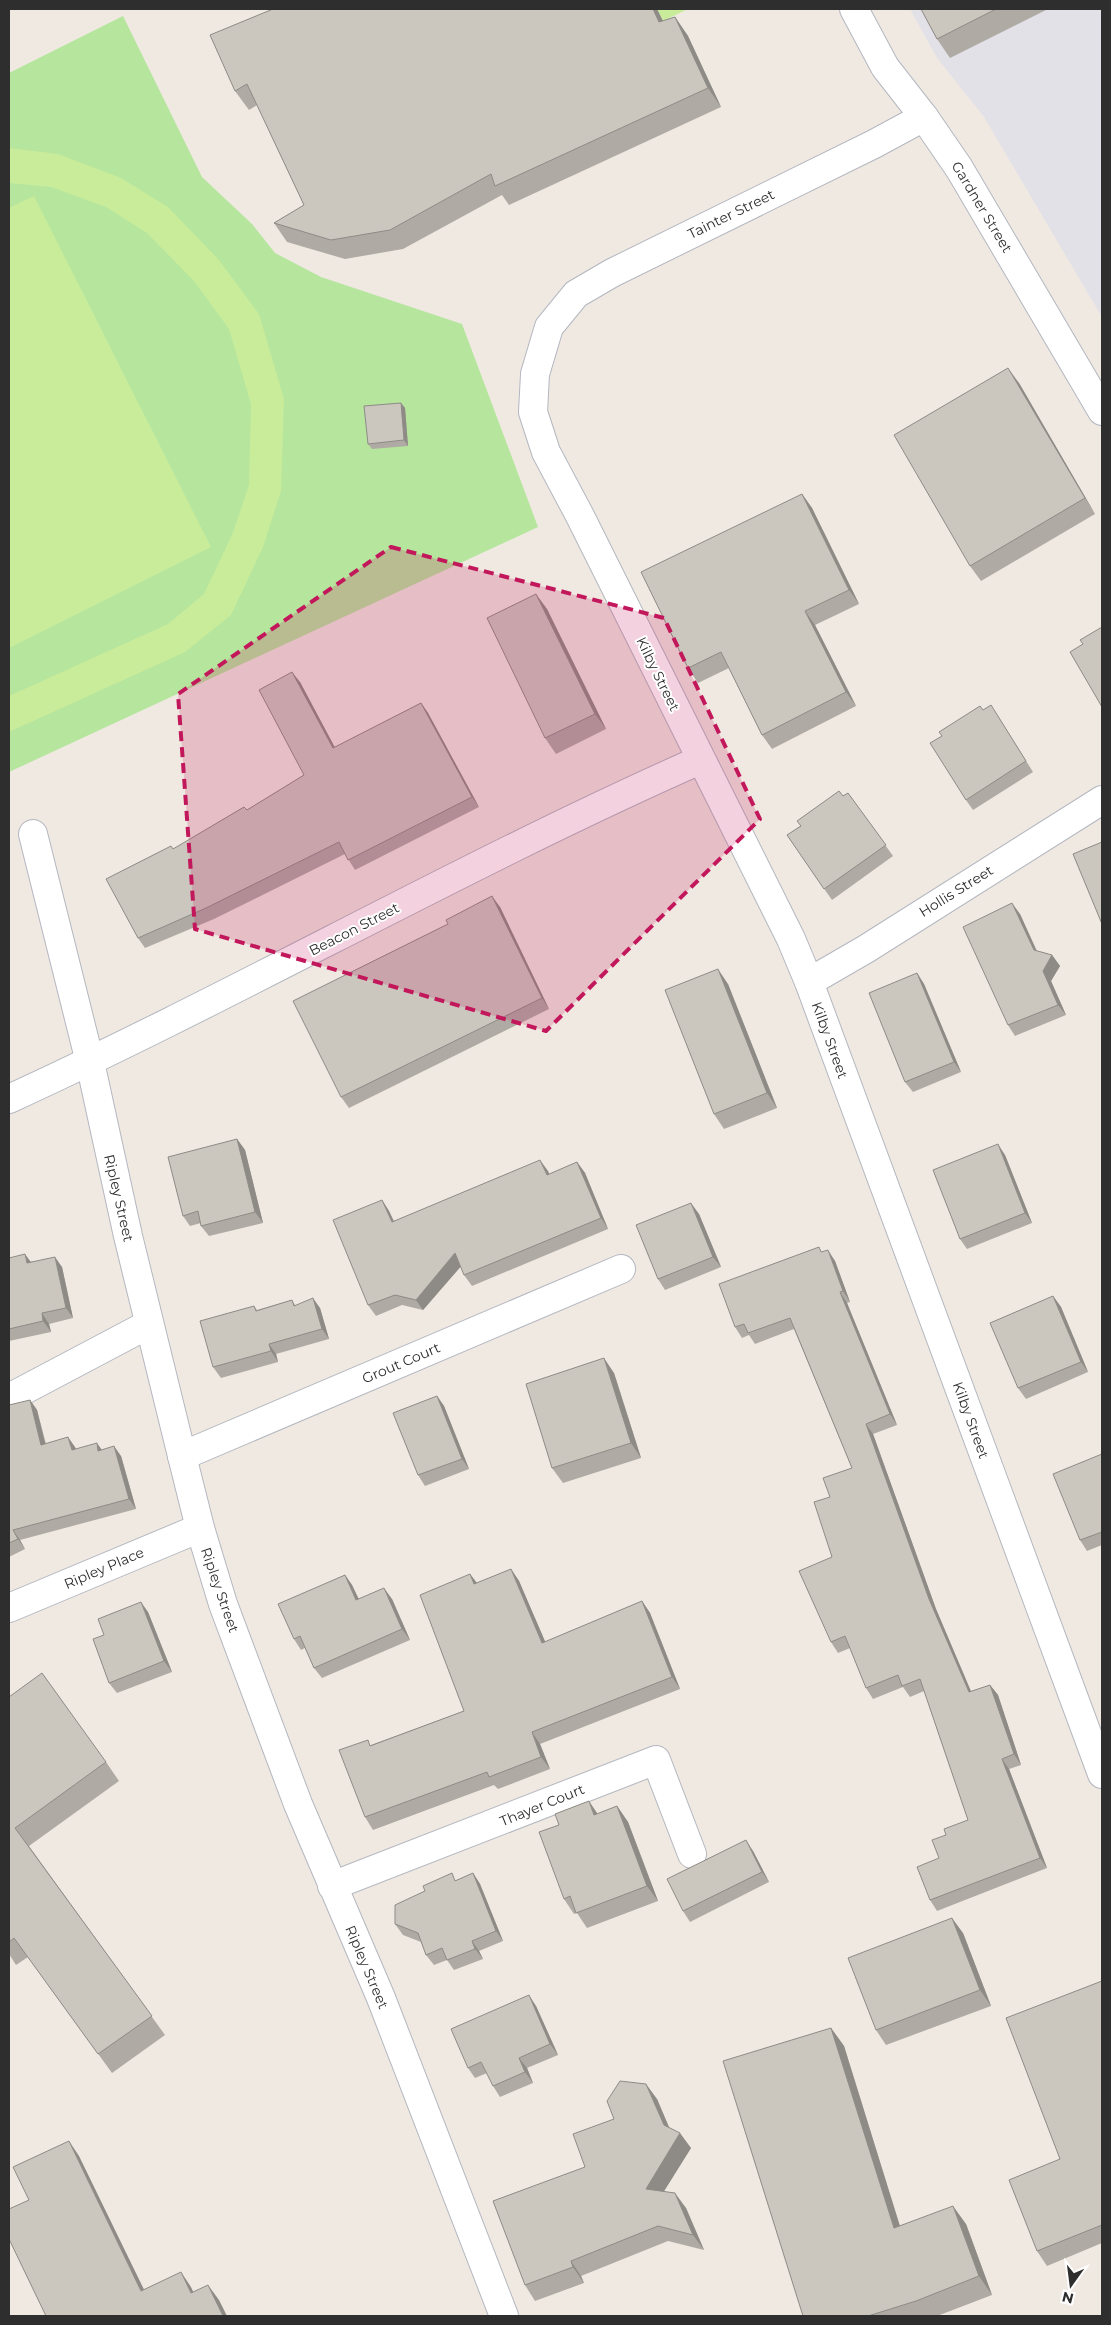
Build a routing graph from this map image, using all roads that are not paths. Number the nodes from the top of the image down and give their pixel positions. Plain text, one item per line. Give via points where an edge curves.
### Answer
1 (854, 9) edge
2 (924, 117) junction
3 (549, 327) joint
4 (1102, 411) edge
5 (700, 760) junction
6 (1102, 800) edge
7 (33, 834) dead end
8 (809, 982) junction
9 (90, 1062) junction
10 (9, 1099) edge
11 (621, 1269) dead end
12 (149, 1324) junction
13 (9, 1398) edge
14 (182, 1456) junction
15 (200, 1528) junction
16 (9, 1608) edge
17 (1102, 1774) edge
18 (692, 1854) dead end
19 (332, 1886) junction
20 (504, 2316) edge

1 - 2 street, Gardner Street via 885,67
2 - 3 street, Tainter Street via 612,272 576,294
2 - 4 street, Gardner Street via 959,168
3 - 5 street, Kilby Street via 534,374 533,412 546,452
5 - 8 street, Kilby Street via 791,939
5 - 9 street, Beacon Street via 484,864
6 - 8 street, Hollis Street
7 - 9 street, Ripley Street
8 - 17 street, Kilby Street
9 - 10 street, Beacon Street
9 - 12 street, Ripley Street
11 - 14 street, Grout Court
12 - 13 street
12 - 14 street, Ripley Street
14 - 15 street, Ripley Street
15 - 16 street, Ripley Place
15 - 19 street, Ripley Street via 223,1604
18 - 19 street, Thayer Court via 656,1760
19 - 20 street, Ripley Street via 381,1998

